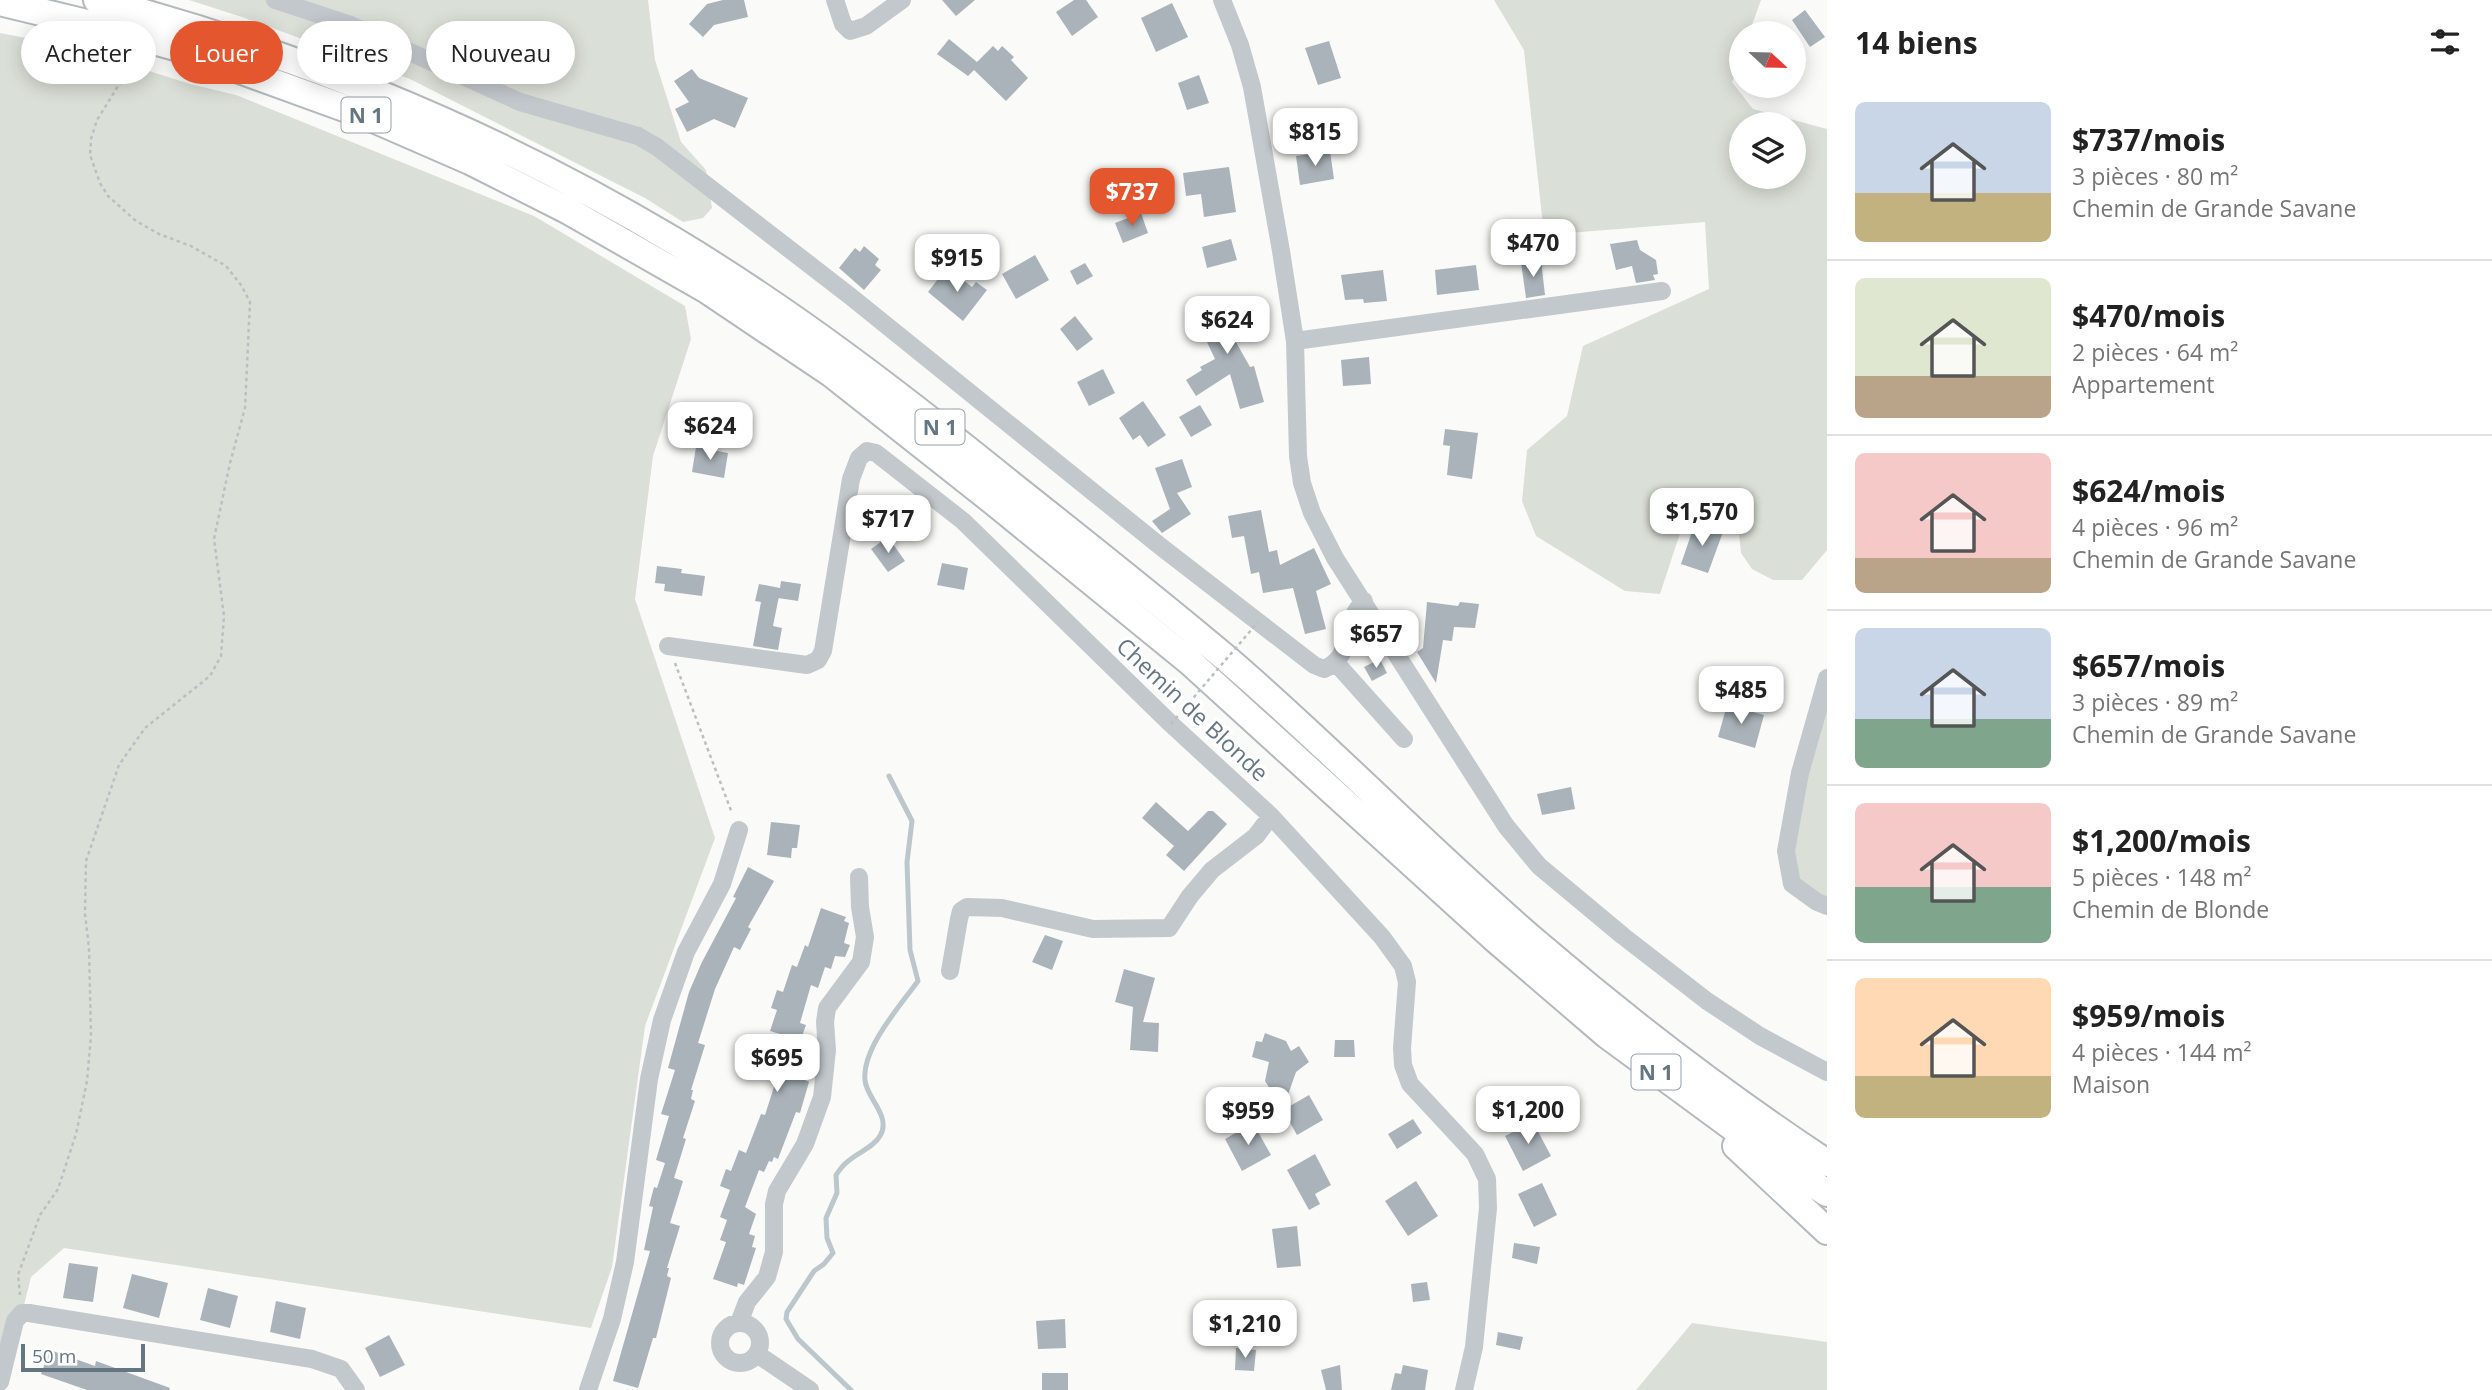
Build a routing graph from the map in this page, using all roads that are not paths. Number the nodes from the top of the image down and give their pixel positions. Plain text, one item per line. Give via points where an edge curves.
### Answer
1 (97, 0) edge
2 (275, 0) edge
3 (835, 0) edge
4 (902, 0) edge
5 (1222, 0) edge
6 (0, 2) edge
7 (0, 14) edge
8 (54, 21) edge
9 (78, 21) edge
10 (156, 42) edge
11 (1662, 291) dead end
12 (1295, 341) junction
13 (1364, 601) junction
14 (668, 646) road end
15 (1336, 663) junction
16 (1827, 677) edge
17 (1404, 739) dead end
18 (1271, 816) junction
19 (738, 830) road end
20 (859, 877) dead end
21 (1827, 906) edge
22 (950, 971) dead end
23 (1827, 1072) edge
24 (1680, 1090) junction
25 (1827, 1163) edge
26 (1827, 1193) edge
27 (1827, 1231) edge
28 (738, 1323) junction
29 (757, 1354) junction
30 (0, 1382) edge
31 (356, 1390) edge
32 (588, 1390) edge
33 (810, 1390) edge
34 (1464, 1390) edge

1 - 25 highway, N 1 via 252,45 391,97 587,192 775,305 922,413 1230,662 1537,944 1621,1013 1764,1122
2 - 15 street via 348,24 520,102 638,136 657,147 1314,665 1324,668
3 - 4 street via 850,31 866,26
5 - 12 street via 1252,87
6 - 9 highway, N 1
7 - 8 street
10 - 24 highway, N 1 via 369,117 470,161 707,290 832,374 1190,662 1494,938 1607,1035
11 - 12 street
12 - 13 street via 1302,483 1335,558
13 - 15 street via 1352,617
13 - 23 street via 1506,826 1539,866 1707,1001
14 - 18 street, Chemin de Blonde via 807,665 818,660 851,479 859,458 876,453 963,522
15 - 17 street
16 - 21 street via 1800,773 1786,851 1792,884
18 - 22 street via 1256,836 1212,870 1170,928 1093,929 1002,908 967,907 961,911
18 - 34 street, Chemin de Blonde via 1403,966 1407,982 1403,1065 1410,1084 1475,1154 1487,1179 1474,1347
19 - 32 street via 722,884 686,952 662,1020 649,1079 625,1262 612,1320
20 - 28 street via 865,937 861,962 827,1008 821,1097 805,1144 777,1191 774,1252 766,1277
24 - 26 highway, N 1
24 - 27 highway
28 - 29 street via 755,1330 761,1341
28 - 29 street via 722,1334 723,1354 740,1363
29 - 33 street
30 - 31 street via 15,1321 22,1313 312,1359 341,1368

